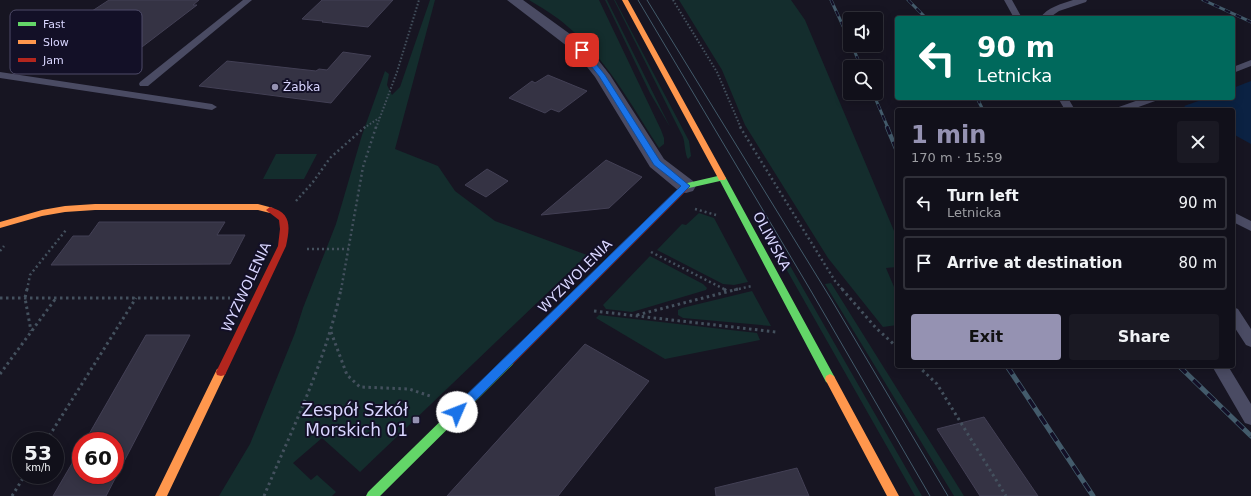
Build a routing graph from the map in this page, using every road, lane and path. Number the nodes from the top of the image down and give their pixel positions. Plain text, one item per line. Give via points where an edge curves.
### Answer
1 (248, 0) edge
2 (419, 0) edge
3 (514, 0) edge
4 (626, 0) edge
5 (673, 0) edge
6 (1008, 0) edge
7 (1083, 0) edge
8 (1017, 16) edge
9 (1046, 16) edge
10 (1251, 63) edge
11 (1235, 69) edge
12 (0, 75) edge
13 (144, 84) dead end
14 (1148, 100) edge
15 (212, 107) dead end
16 (1126, 108) edge
17 (379, 118) junction
18 (722, 178) junction
19 (686, 186) junction
20 (84, 208) junction
21 (282, 216) junction
22 (1235, 217) edge
23 (0, 225) edge
24 (1251, 227) edge
25 (4, 246) dead end
26 (281, 248) junction
27 (349, 249) junction
28 (646, 249) dead end
29 (0, 250) edge
30 (755, 285) dead end
31 (727, 291) junction
32 (0, 298) edge
33 (25, 298) junction
34 (56, 298) junction
35 (136, 298) junction
36 (256, 298) junction
37 (593, 311) dead end
38 (636, 316) junction
39 (1235, 316) edge
40 (31, 331) junction
41 (330, 331) junction
42 (779, 332) dead end
43 (1251, 342) edge
44 (895, 345) edge
45 (920, 368) edge
46 (1221, 368) edge
47 (0, 374) edge
48 (438, 398) dead end
49 (1251, 418) edge
50 (52, 432) edge
51 (19, 484) edge
52 (12, 496) edge
53 (161, 496) edge
54 (264, 496) edge
55 (372, 496) edge
56 (894, 496) edge
57 (1006, 496) edge

1 - 13 lane
2 - 17 path via 397,72
3 - 19 street via 582,50 602,75 657,163
4 - 18 street, OLIWSKA
5 - 44 path via 717,72 740,127 835,281 876,328
6 - 8 lane
7 - 9 lane via 1070,3
10 - 11 lane
12 - 15 lane
14 - 16 lane
17 - 21 path via 330,158 314,182
17 - 27 path via 363,167
18 - 19 street
18 - 56 street, OLIWSKA
19 - 55 street, WYZWOLENIA
20 - 21 street via 258,207 274,210
20 - 23 street via 42,213
20 - 33 path via 30,275
21 - 26 street, WYZWOLENIA via 286,224
22 - 24 lane
25 - 29 path
26 - 27 path
26 - 36 street, WYZWOLENIA
27 - 41 path
28 - 31 path
30 - 31 path
31 - 38 path
32 - 33 path
33 - 34 path
33 - 40 path
34 - 35 path
34 - 40 path
35 - 36 path
35 - 50 path
36 - 53 street, WYZWOLENIA
37 - 38 path
38 - 42 path
39 - 43 lane
40 - 47 path
41 - 48 path via 347,375 360,387 410,390
41 - 54 path via 318,368
45 - 57 path via 937,384
46 - 49 lane
51 - 52 path

